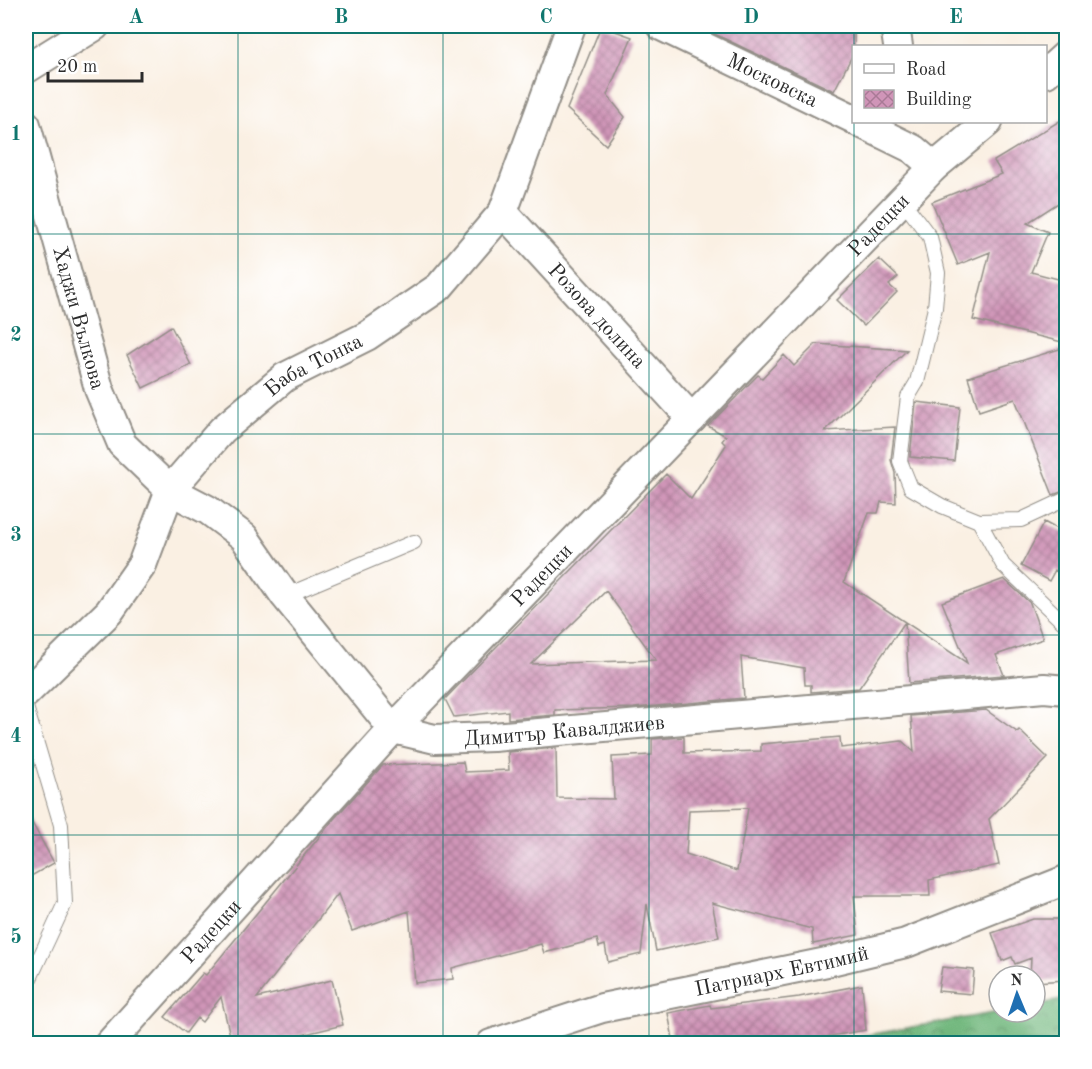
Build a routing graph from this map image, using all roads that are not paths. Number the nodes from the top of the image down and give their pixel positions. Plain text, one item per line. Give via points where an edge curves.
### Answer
1 (95, 26) edge
2 (571, 26) edge
3 (661, 26) edge
4 (895, 26) edge
5 (898, 45) edge
6 (1066, 55) edge
7 (26, 69) edge
8 (1047, 72) edge
9 (852, 119) edge
10 (864, 123) edge
11 (987, 123) edge
12 (26, 125) edge
13 (911, 135) edge
14 (934, 168) junction
15 (903, 200) junction
16 (503, 212) junction
17 (692, 419) junction
18 (170, 490) junction
19 (1066, 499) edge
20 (979, 521) junction
21 (414, 542) dead end
22 (285, 596) junction
23 (1066, 624) edge
24 (1066, 690) edge
25 (26, 693) edge
26 (26, 707) edge
27 (393, 729) junction
28 (1066, 880) edge
29 (26, 987) edge
30 (109, 1044) edge
31 (491, 1044) edge

1 - 7 street
2 - 16 street, Баба Тонка
3 - 9 street, Московска
4 - 5 street
6 - 8 street
10 - 13 street, Московска
11 - 14 street, Радецки
12 - 18 street, Хаджи Вълкова via 99,389 122,444
13 - 14 street, Московска
14 - 15 street, Радецки
15 - 17 street, Радецки
15 - 20 lane via 930,237 938,273 935,308 917,382 908,397 900,461 911,488
16 - 17 street, Розова долина
16 - 18 street, Баба Тонка via 439,287 367,336 285,377 222,430
17 - 27 street, Радецки
18 - 22 street via 208,510 244,537
18 - 25 street, Баба Тонка via 142,565 109,612
19 - 20 lane via 1021,520
20 - 23 lane via 1003,565
21 - 22 lane
22 - 27 street
24 - 27 street, Димитър Кавалджиев via 1044,688 493,737 435,739
26 - 29 lane via 61,825 65,903
27 - 30 street, Радецки
28 - 31 street, Патриарх Евтимий via 906,943 602,1008

